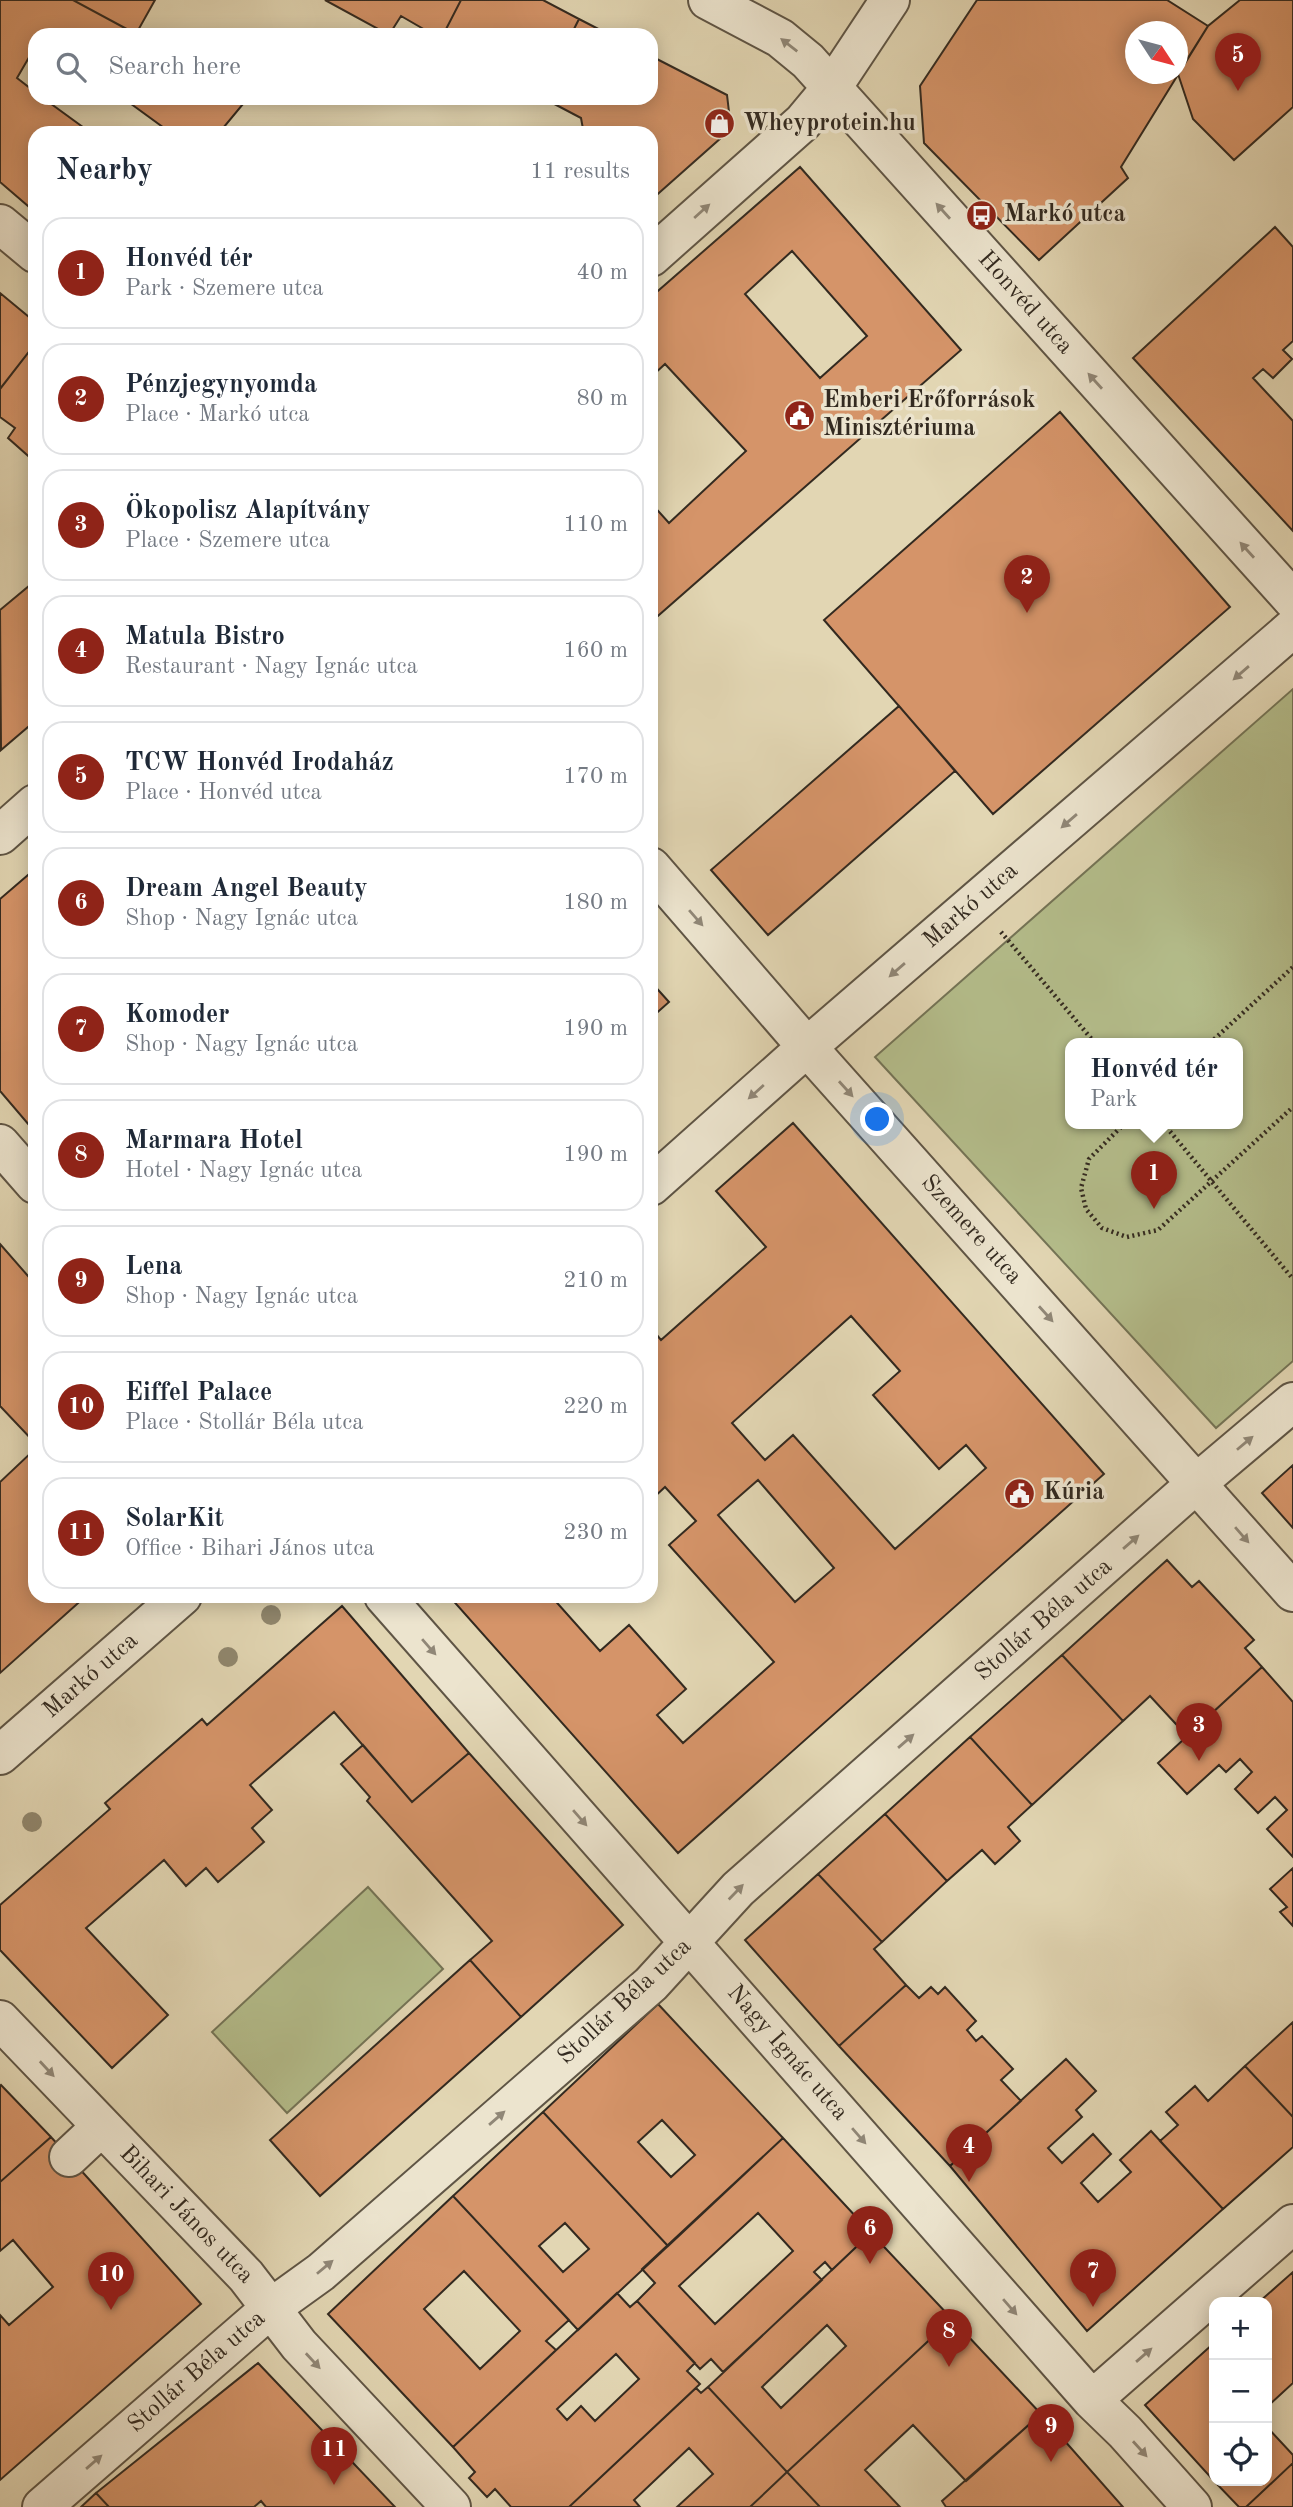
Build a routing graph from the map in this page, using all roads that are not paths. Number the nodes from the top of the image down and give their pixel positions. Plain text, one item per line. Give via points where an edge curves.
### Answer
1 (708, 0) edge
2 (890, 0) edge
3 (832, 86) junction
4 (0, 224) edge
5 (28, 247) edge
6 (658, 251) edge
7 (1293, 600) edge
8 (1293, 628) edge
9 (28, 810) edge
10 (0, 835) edge
11 (658, 875) edge
12 (807, 1047) junction
13 (0, 1144) edge
14 (28, 1176) edge
15 (658, 1180) edge
16 (1293, 1402) edge
17 (1197, 1483) junction
18 (1293, 1592) edge
19 (174, 1603) edge
20 (390, 1603) edge
21 (0, 1755) edge
22 (689, 1943) junction
23 (0, 2020) edge
24 (101, 2127) junction
25 (69, 2157) dead end
26 (1293, 2224) edge
27 (271, 2308) junction
28 (1092, 2400) junction
29 (42, 2507) edge
30 (452, 2507) edge
31 (1192, 2507) edge

3 -> 1 street, Honvéd utca via 780,38
2 - 3 street
6 -> 3 street via 803,122
7 -> 3 street, Honvéd utca
4 - 5 street
8 -> 12 street, Markó utca
9 - 10 street
11 -> 12 street, Szemere utca
12 -> 15 street, Markó utca
12 -> 17 street, Szemere utca
13 - 14 street
17 -> 16 street, Stollár Béla utca
17 -> 18 street, Szemere utca
22 -> 17 street, Stollár Béla utca via 738,1889
19 - 21 street, Markó utca
20 -> 22 street, Nagy Ignác utca
27 -> 22 street, Stollár Béla utca via 321,2272 631,2002
22 -> 28 street, Nagy Ignác utca
23 -> 24 street, Bihari János utca
24 - 25 street
24 - 27 street, Bihari János utca via 246,2276
28 -> 26 street
29 -> 27 street, Stollár Béla utca
27 -> 30 street, Bihari János utca via 299,2345
28 -> 31 street, Nagy Ignác utca

